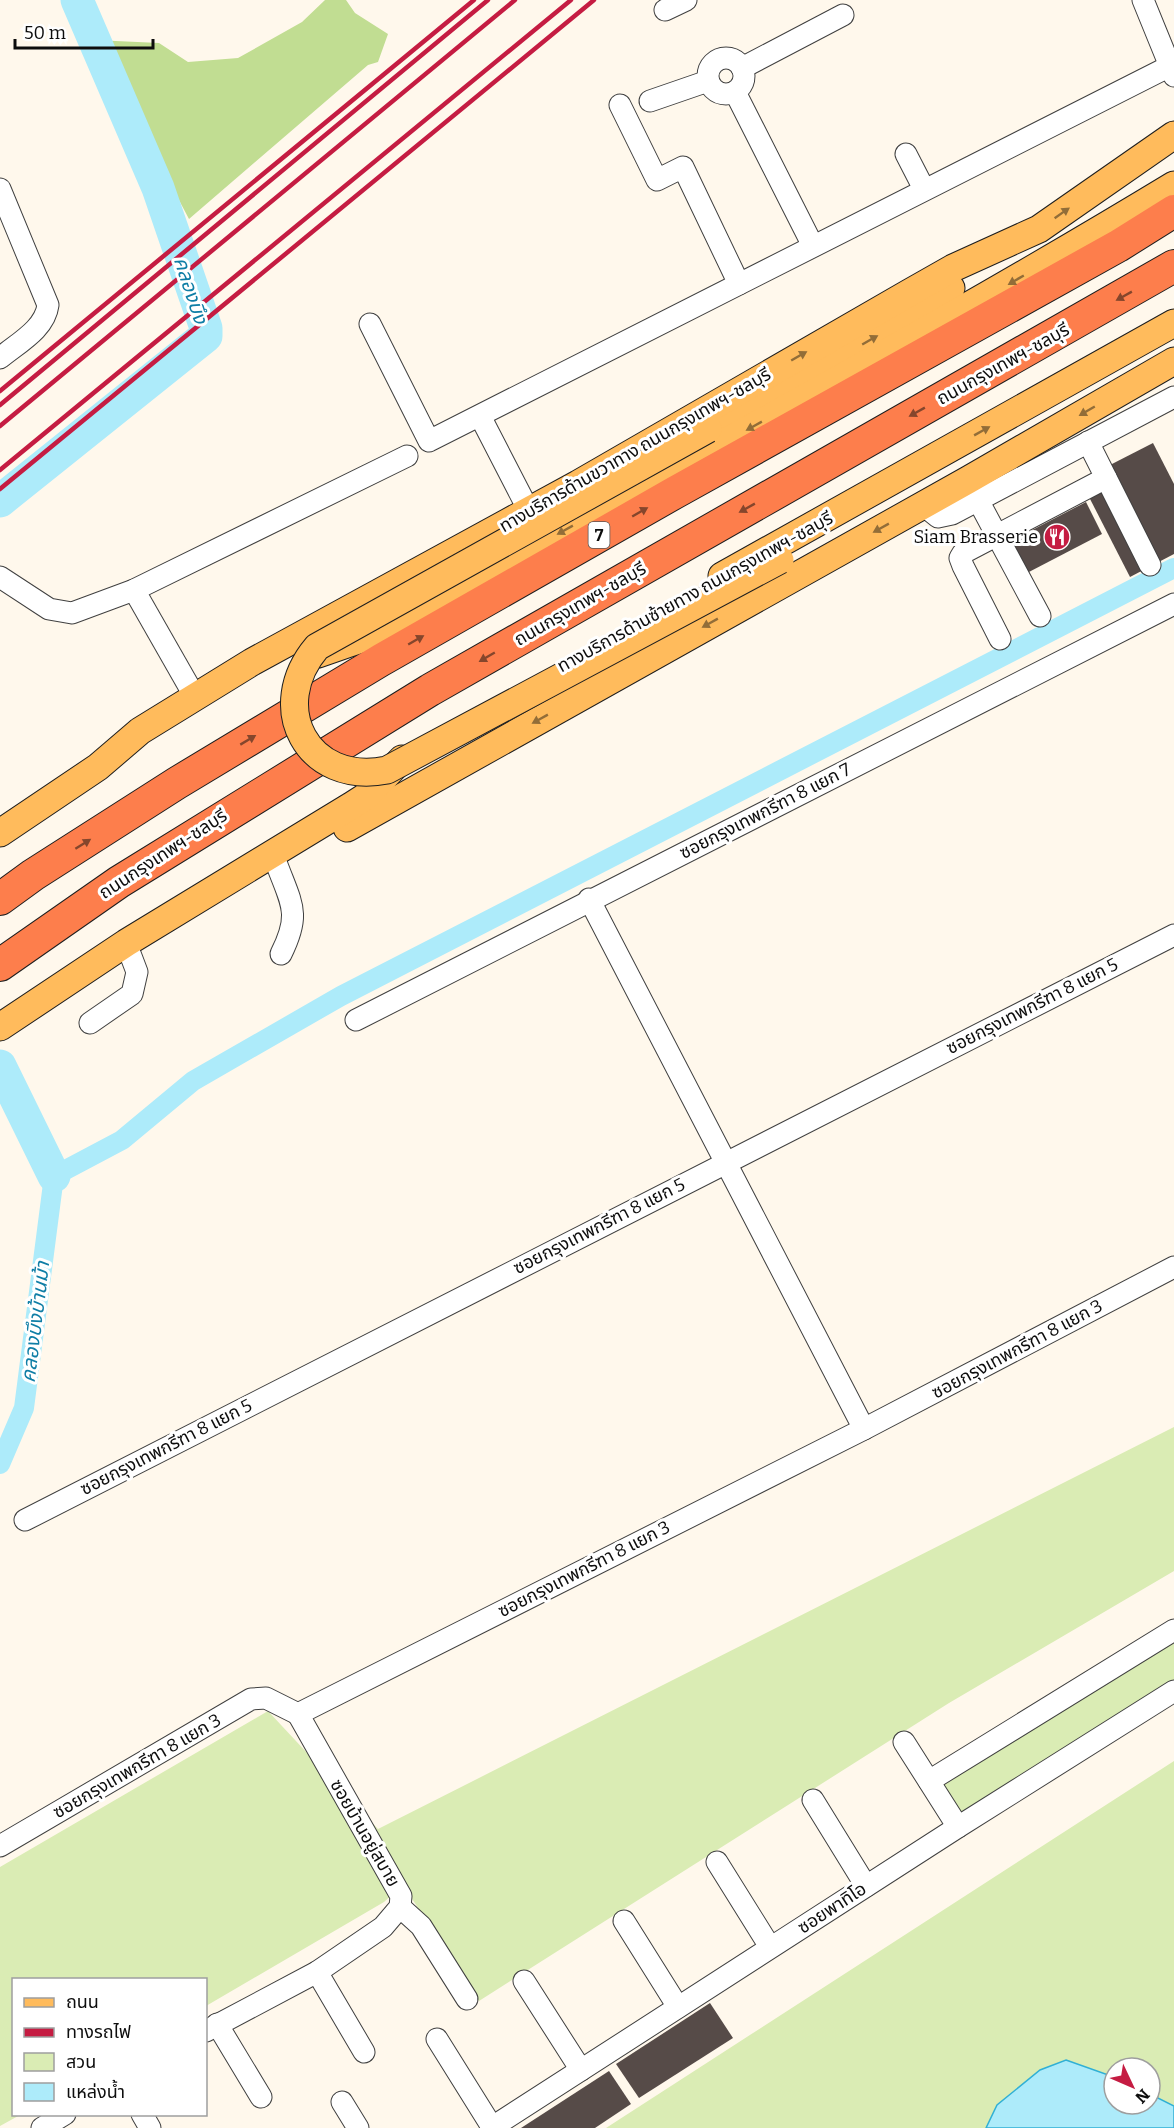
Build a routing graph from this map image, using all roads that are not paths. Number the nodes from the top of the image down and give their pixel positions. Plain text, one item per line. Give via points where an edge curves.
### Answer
1 (686, 0) edge
2 (1143, 0) edge
3 (665, 10) dead end
4 (843, 15) dead end
5 (742, 68) junction
6 (1172, 71) edge
7 (708, 81) junction
8 (735, 92) junction
9 (650, 101) dead end
10 (620, 105) dead end
11 (1174, 135) edge
12 (906, 154) dead end
13 (1174, 185) edge
14 (0, 189) edge
15 (924, 189) junction
16 (1174, 211) edge
17 (1039, 229) junction
18 (813, 246) junction
19 (1174, 266) edge
20 (739, 284) junction
21 (1174, 323) edge
22 (370, 324) dead end
23 (0, 358) edge
24 (1108, 360) junction
25 (1174, 362) edge
26 (1123, 391) junction
27 (1174, 397) edge
28 (480, 416) junction
29 (1054, 430) junction
30 (1088, 442) junction
31 (407, 456) dead end
32 (1106, 478) junction
33 (973, 491) junction
34 (529, 511) junction
35 (996, 534) junction
36 (1150, 565) dead end
37 (0, 577) edge
38 (134, 590) junction
39 (1174, 604) edge
40 (1040, 616) dead end
41 (1000, 639) dead end
42 (195, 697) junction
43 (98, 768) junction
44 (5, 829) edge
45 (277, 865) junction
46 (231, 881) junction
47 (0, 899) edge
48 (589, 899) junction
49 (1174, 935) edge
50 (126, 943) junction
51 (281, 954) dead end
52 (0, 965) edge
53 (357, 1020) dead end
54 (90, 1023) dead end
55 (0, 1027) edge
56 (725, 1162) junction
57 (1174, 1267) edge
58 (864, 1429) junction
59 (25, 1520) dead end
60 (1174, 1630) edge
61 (1174, 1691) edge
62 (298, 1714) junction
63 (904, 1742) dead end
64 (929, 1781) junction
65 (813, 1800) dead end
66 (958, 1827) junction
67 (0, 1844) edge
68 (717, 1862) dead end
69 (866, 1886) junction
70 (400, 1907) junction
71 (624, 1921) dead end
72 (770, 1947) junction
73 (317, 1972) junction
74 (524, 1981) dead end
75 (467, 1999) dead end
76 (678, 2007) junction
77 (211, 2028) edge
78 (437, 2039) dead end
79 (364, 2052) dead end
80 (581, 2070) junction
81 (261, 2097) dead end
82 (342, 2102) dead end
83 (63, 2116) edge
84 (42, 2128) edge
85 (358, 2128) edge
86 (492, 2128) edge

1 - 3 street
2 - 6 street
4 - 5 street
5 - 7 street via 730,58 716,61 710,66
5 - 8 street via 744,77
6 - 15 street
7 - 8 street via 719,93
7 - 9 street
8 - 18 street
10 - 20 street via 657,180 683,167
17 -> 11 main road, ทางบริการด้านขวาทาง ถนนกรุงเทพฯ-ชลบุรี
12 - 15 street
13 -> 43 main road, ทางบริการด้านขวาทาง ถนนกรุงเทพฯ-ชลบุรี via 1020,278 412,613 364,638 280,666 153,743
14 - 23 street via 48,305 41,324
15 - 18 street
47 -> 16 highway, 7 via 177,783 381,660
29 -> 17 main road, bridge via 1006,444 966,462 387,770 361,773 336,768 317,755 300,733 294,698 298,676 317,647 877,336
34 -> 17 main road, ทางบริการด้านขวาทาง ถนนกรุงเทพฯ-ชลบุรี via 953,268
18 - 20 street
19 -> 52 highway, ถนนกรุงเทพฯ-ชลบุรี via 430,690 220,818
20 - 28 street
21 - 24 main road, ทางบริการด้านซ้ายทาง ถนนกรุงเทพฯ-ชลบุรี
22 - 28 street via 429,441
24 - 26 main road via 1122,370
46 -> 24 main road, ทางบริการด้านซ้ายทาง ถนนกรุงเทพฯ-ชลบุรี via 365,797 405,757 426,744
25 - 26 main road, ทางบริการด้านซ้ายทาง ถนนกรุงเทพฯ-ชลบุรี
26 -> 29 main road, ทางบริการด้านซ้ายทาง ถนนกรุงเทพฯ-ชลบุรี
27 - 30 street
28 - 34 street
29 - 33 main road, ทางบริการด้านซ้ายทาง ถนนกรุงเทพฯ-ชลบุรี
30 - 32 street
30 - 33 street
31 - 38 street
32 - 35 street
32 - 36 street
33 - 35 street
33 -> 45 main road, ทางบริการด้านซ้ายทาง ถนนกรุงเทพฯ-ชลบุรี via 923,505
34 - 42 main road, ทางบริการด้านขวาทาง ถนนกรุงเทพฯ-ชลบุรี
35 - 40 street
35 - 41 street via 960,558
37 - 38 street via 49,609 72,613
38 - 42 street
39 - 48 street, ซอยกรุงเทพกรีฑา 8 แยก 7
42 - 43 main road, ทางบริการด้านขวาทาง ถนนกรุงเทพฯ-ชลบุรี via 140,731
43 - 44 main road, ทางบริการด้านขวาทาง ถนนกรุงเทพฯ-ชลบุรี
45 - 46 main road, ทางบริการด้านซ้ายทาง ถนนกรุงเทพฯ-ชลบุรี
45 - 51 street via 294,918
46 - 50 main road, ทางบริการด้านซ้ายทาง ถนนกรุงเทพฯ-ชลบุรี
48 - 53 street, ซอยกรุงเทพกรีฑา 8 แยก 7
48 - 56 street
49 - 56 street, ซอยกรุงเทพกรีฑา 8 แยก 5
50 - 54 street via 137,972 132,994
50 - 55 main road, ทางบริการด้านซ้ายทาง ถนนกรุงเทพฯ-ชลบุรี
56 - 58 street
56 - 59 street, ซอยกรุงเทพกรีฑา 8 แยก 5
57 - 58 street, ซอยกรุงเทพกรีฑา 8 แยก 3
58 - 62 street, ซอยกรุงเทพกรีฑา 8 แยก 3
60 - 64 street
61 - 66 street, ซอยพาทิโอ
62 - 67 street, ซอยกรุงเทพกรีฑา 8 แยก 3 via 266,1698 251,1699
62 - 70 street, ซอยบ้านอยู่สบาย via 401,1896
63 - 64 street
64 - 66 street
65 - 69 street
66 - 69 street, ซอยพาทิโอ
68 - 72 street
69 - 72 street, ซอยพาทิโอ
70 - 73 street, ซอยบ้านอยู่สบาย via 383,1927
70 - 75 street via 421,1926
71 - 76 street
72 - 76 street, ซอยพาทิโอ
73 - 77 street, ซอยบ้านอยู่สบาย
73 - 79 street
74 - 80 street
76 - 80 street, ซอยพาทิโอ
77 - 81 street
78 - 86 street
80 - 86 street, ซอยพาทิโอ
82 - 85 street
83 - 84 street

